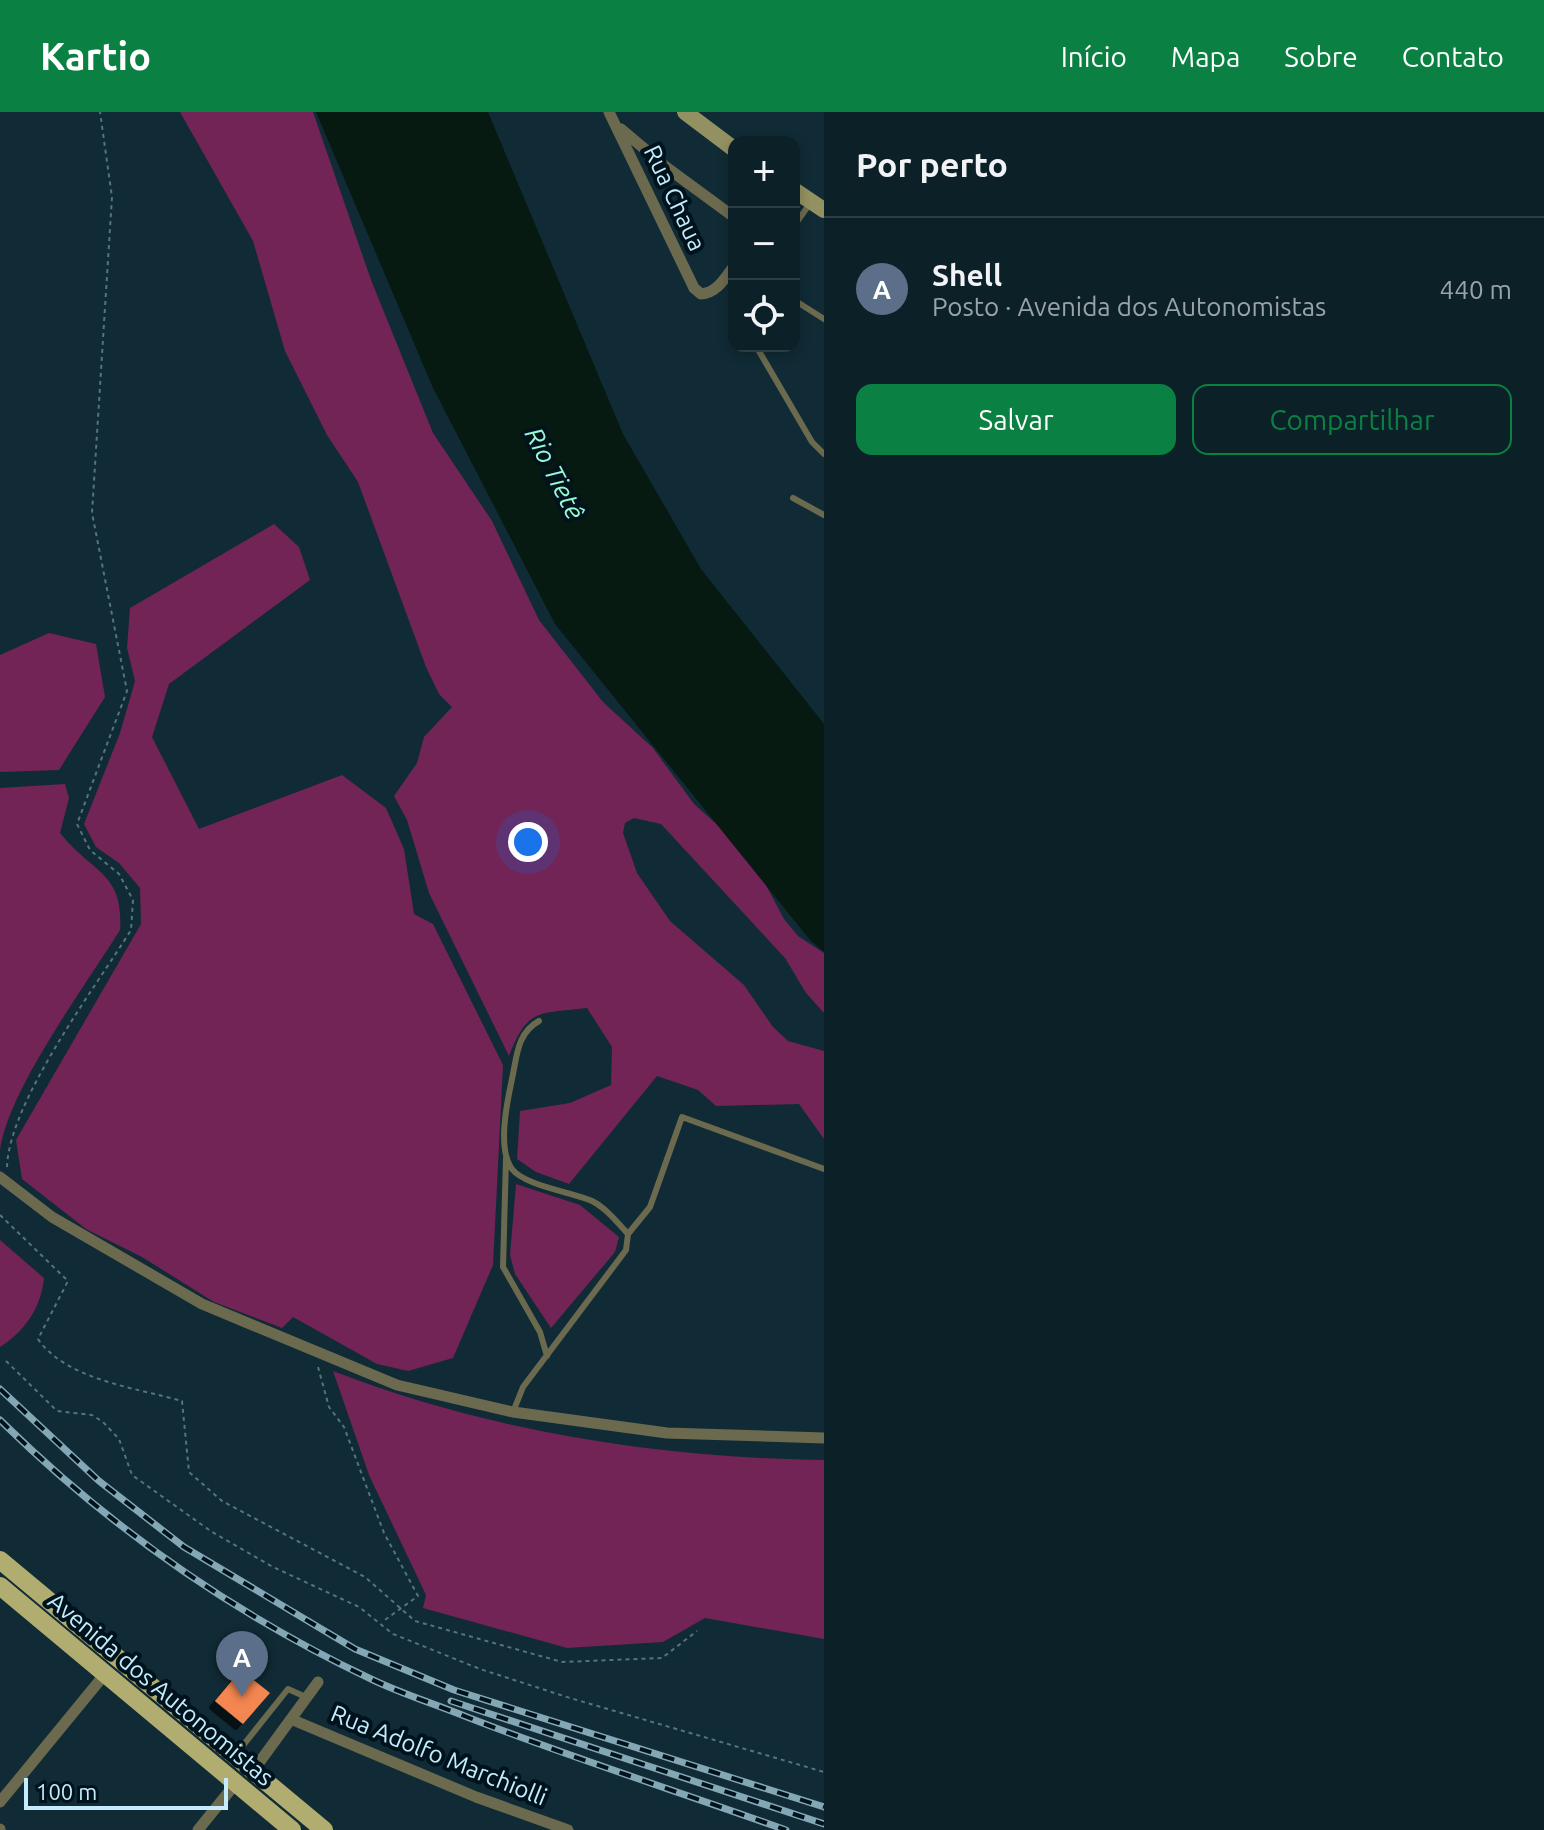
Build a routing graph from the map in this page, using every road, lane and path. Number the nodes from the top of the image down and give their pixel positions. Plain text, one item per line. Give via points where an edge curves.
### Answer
1 (100, 112) edge
2 (609, 112) edge
3 (685, 112) edge
4 (619, 126) junction
5 (728, 144) edge
6 (800, 194) edge
7 (818, 206) edge
8 (728, 213) edge
9 (800, 221) edge
10 (728, 274) edge
11 (800, 304) edge
12 (824, 319) edge
13 (760, 352) edge
14 (824, 454) edge
15 (793, 498) dead end
16 (824, 515) edge
17 (539, 1021) dead end
18 (506, 1158) junction
19 (824, 1169) edge
20 (3, 1180) edge
21 (0, 1215) edge
22 (628, 1234) junction
23 (313, 1350) junction
24 (547, 1356) junction
25 (6, 1361) dead end
26 (513, 1412) junction
27 (824, 1438) edge
28 (0, 1560) edge
29 (0, 1586) edge
30 (400, 1608) junction
31 (382, 1622) junction
32 (697, 1631) dead end
33 (105, 1674) junction
34 (318, 1682) dead end
35 (308, 1698) junction
36 (293, 1720) junction
37 (235, 1755) junction
38 (253, 1771) junction
39 (824, 1772) edge
40 (236, 1783) junction
41 (0, 1802) edge
42 (198, 1830) edge
43 (292, 1830) edge
44 (324, 1830) edge
45 (568, 1830) edge

1 - 20 path via 112,197 92,513 127,691 77,824 90,850 119,874 133,900 131,930 30,1096 8,1146
2 - 4 street, Rua Chaua
3 - 5 main road
4 - 8 street, Rua Chaua
4 - 10 street, Rua Chaua via 694,288 707,293
6 - 7 main road
7 - 9 lane
11 - 12 lane
13 - 14 lane
15 - 16 lane
17 - 18 lane via 528,1026 519,1043 509,1094
18 - 22 lane via 524,1179 594,1202
18 - 24 lane via 503,1267 540,1332
19 - 22 lane via 682,1117 650,1207
20 - 23 street via 52,1217 202,1304
21 - 30 path via 68,1281 38,1339 50,1357 182,1401 189,1472 222,1501 365,1577
22 - 24 lane via 626,1250 614,1269
23 - 26 street via 397,1385
23 - 30 path via 329,1407 344,1427 384,1533 418,1596
24 - 26 lane via 523,1387
25 - 31 path via 57,1411 92,1415 103,1422 119,1439 132,1475 212,1532
26 - 27 street via 667,1433
28 - 37 main road, Avenida dos Autonomistas
29 - 33 main road, Avenida dos Autonomistas
30 - 31 path
30 - 32 path via 415,1621 562,1662 662,1658
31 - 39 path via 407,1641 480,1669
33 - 40 main road, Avenida dos Autonomistas
33 - 41 street
34 - 35 street
35 - 36 street
35 - 37 lane via 288,1689
36 - 38 street
36 - 45 street, Rua Adolfo Marchiolli
37 - 38 main road, Avenida dos Autonomistas
38 - 44 main road, Avenida dos Autonomistas
40 - 42 street
40 - 43 main road, Avenida dos Autonomistas

